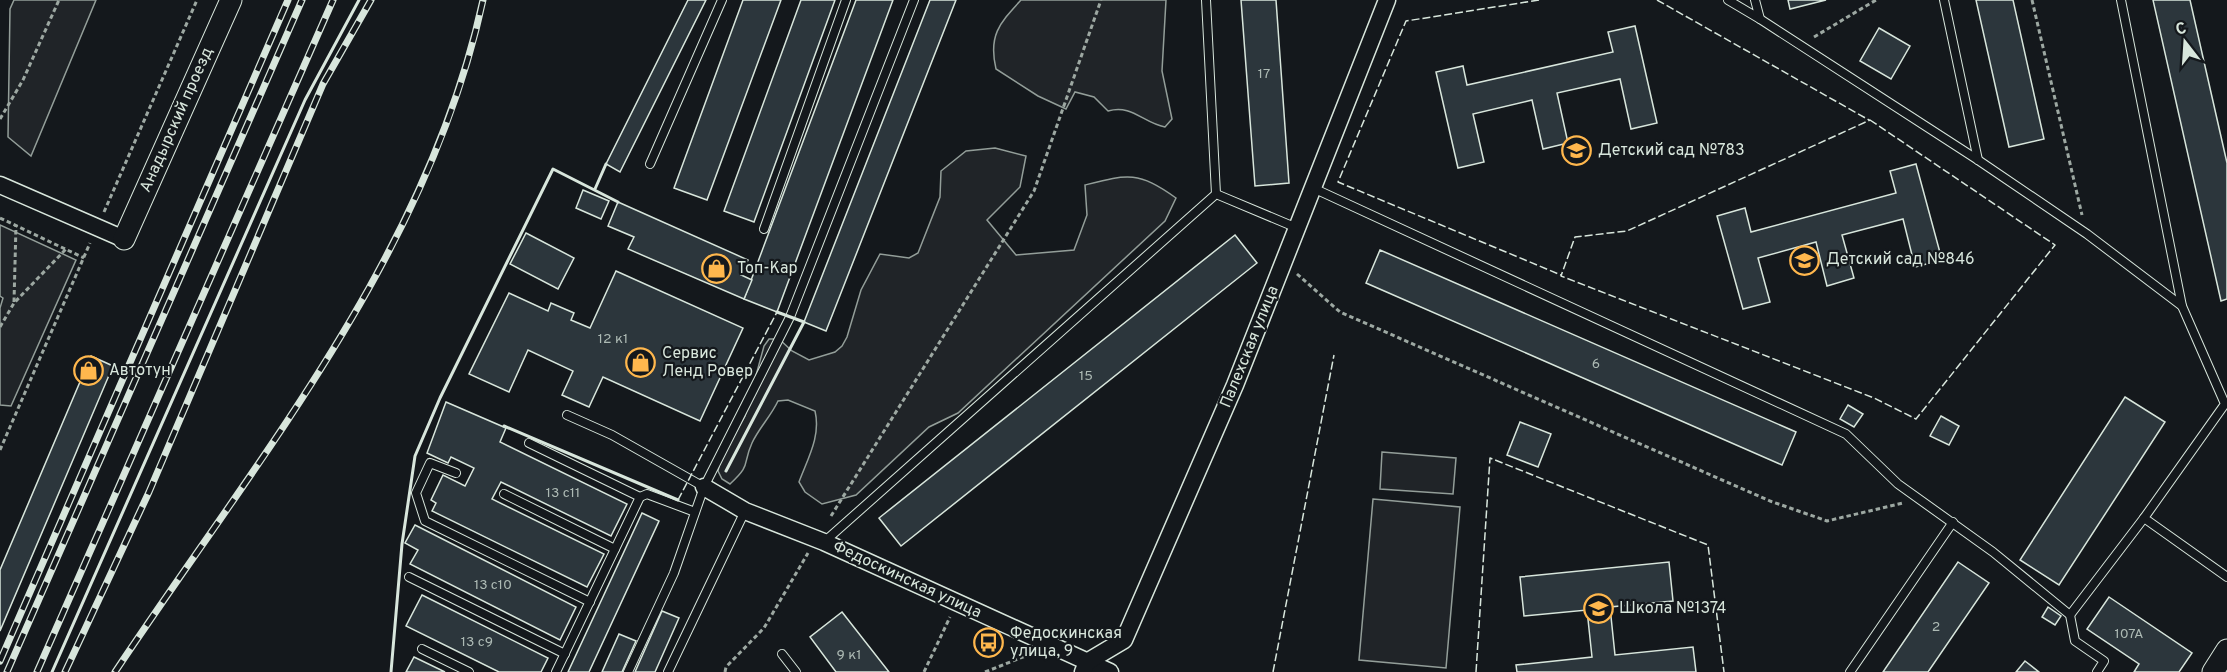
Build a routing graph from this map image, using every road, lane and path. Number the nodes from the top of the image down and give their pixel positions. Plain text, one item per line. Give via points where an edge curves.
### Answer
1 (59, 0) edge
2 (231, 0) edge
3 (722, 0) edge
4 (846, 0) edge
5 (914, 0) edge
6 (1101, 0) edge
7 (1206, 0) edge
8 (1388, 0) edge
9 (1728, 0) edge
10 (1755, 0) edge
11 (1876, 0) edge
12 (1944, 0) edge
13 (2032, 0) edge
14 (2121, 0) edge
15 (1760, 19) junction
16 (1800, 46) junction
17 (0, 119) edge
18 (1978, 160) junction
19 (650, 164) dead end
20 (0, 185) edge
21 (1313, 188) junction
22 (1216, 194) junction
23 (0, 218) edge
24 (16, 225) junction
25 (1298, 228) junction
26 (764, 229) dead end
27 (2086, 234) junction
28 (124, 239) joint
29 (66, 249) junction
30 (84, 258) dead end
31 (1284, 263) junction
32 (14, 303) junction
33 (2182, 306) junction
34 (0, 327) edge
35 (567, 416) dead end
36 (529, 443) dead end
37 (456, 473) dead end
38 (704, 487) junction
39 (504, 494) dead end
40 (640, 497) junction
41 (1918, 499) junction
42 (745, 511) junction
43 (696, 512) junction
44 (2144, 518) junction
45 (1953, 522) junction
46 (820, 541) junction
47 (615, 549) junction
48 (409, 577) dead end
49 (2227, 577) edge
50 (590, 602) junction
51 (956, 602) junction
52 (2070, 615) junction
53 (1049, 645) junction
54 (422, 649) dead end
55 (2227, 650) edge
56 (565, 654) junction
57 (782, 654) dead end
58 (1085, 667) edge
59 (469, 672) edge
60 (556, 672) edge
61 (628, 672) edge
62 (668, 672) edge
63 (725, 672) edge
64 (796, 672) edge
65 (924, 672) edge
66 (985, 672) edge
67 (1110, 672) edge
68 (1850, 672) edge
69 (2097, 672) edge
70 (2213, 672) edge

1 - 17 path via 23,80
2 - 28 street, Анадырский проезд
3 - 19 lane
4 - 26 lane
5 - 38 lane via 790,317
6 - 46 path via 1034,191
7 - 22 lane
8 - 21 street, Палехская улица
9 - 15 lane
10 - 15 lane
11 - 16 path
12 - 18 lane
13 - 27 path
14 - 33 lane
15 - 16 lane
16 - 18 lane
18 - 27 lane
20 - 28 street
21 - 25 street, Палехская улица
21 - 41 lane via 1846,434
22 - 25 lane
22 - 46 lane
23 - 24 path
24 - 29 path
24 - 32 path
25 - 31 street, Палехская улица
27 - 33 lane
29 - 30 path
29 - 32 path
31 - 41 path via 1340,312 1779,504 1827,521
31 - 58 street, Палехская улица via 1124,640
32 - 34 path
33 - 44 lane via 2225,404
35 - 38 lane via 612,435
36 - 40 lane
37 - 50 lane via 430,463 416,494 425,521
38 - 42 street, Федоскинская улица
38 - 43 lane
39 - 47 lane
40 - 43 lane via 647,494
40 - 47 lane
41 - 45 lane
42 - 46 street, Федоскинская улица
42 - 62 lane
43 - 61 lane via 674,573
44 - 49 lane
44 - 52 lane
45 - 52 lane
45 - 68 lane
46 - 51 street, Федоскинская улица
46 - 63 path via 764,628
47 - 50 lane
48 - 56 lane
50 - 56 lane
51 - 53 street, Федоскинская улица
51 - 65 path
52 - 69 lane via 2075,641 2104,662
53 - 58 street, Федоскинская улица
53 - 66 path
54 - 59 lane
55 - 70 street
56 - 60 lane
57 - 64 lane
58 - 67 street, Федоскинская улица

